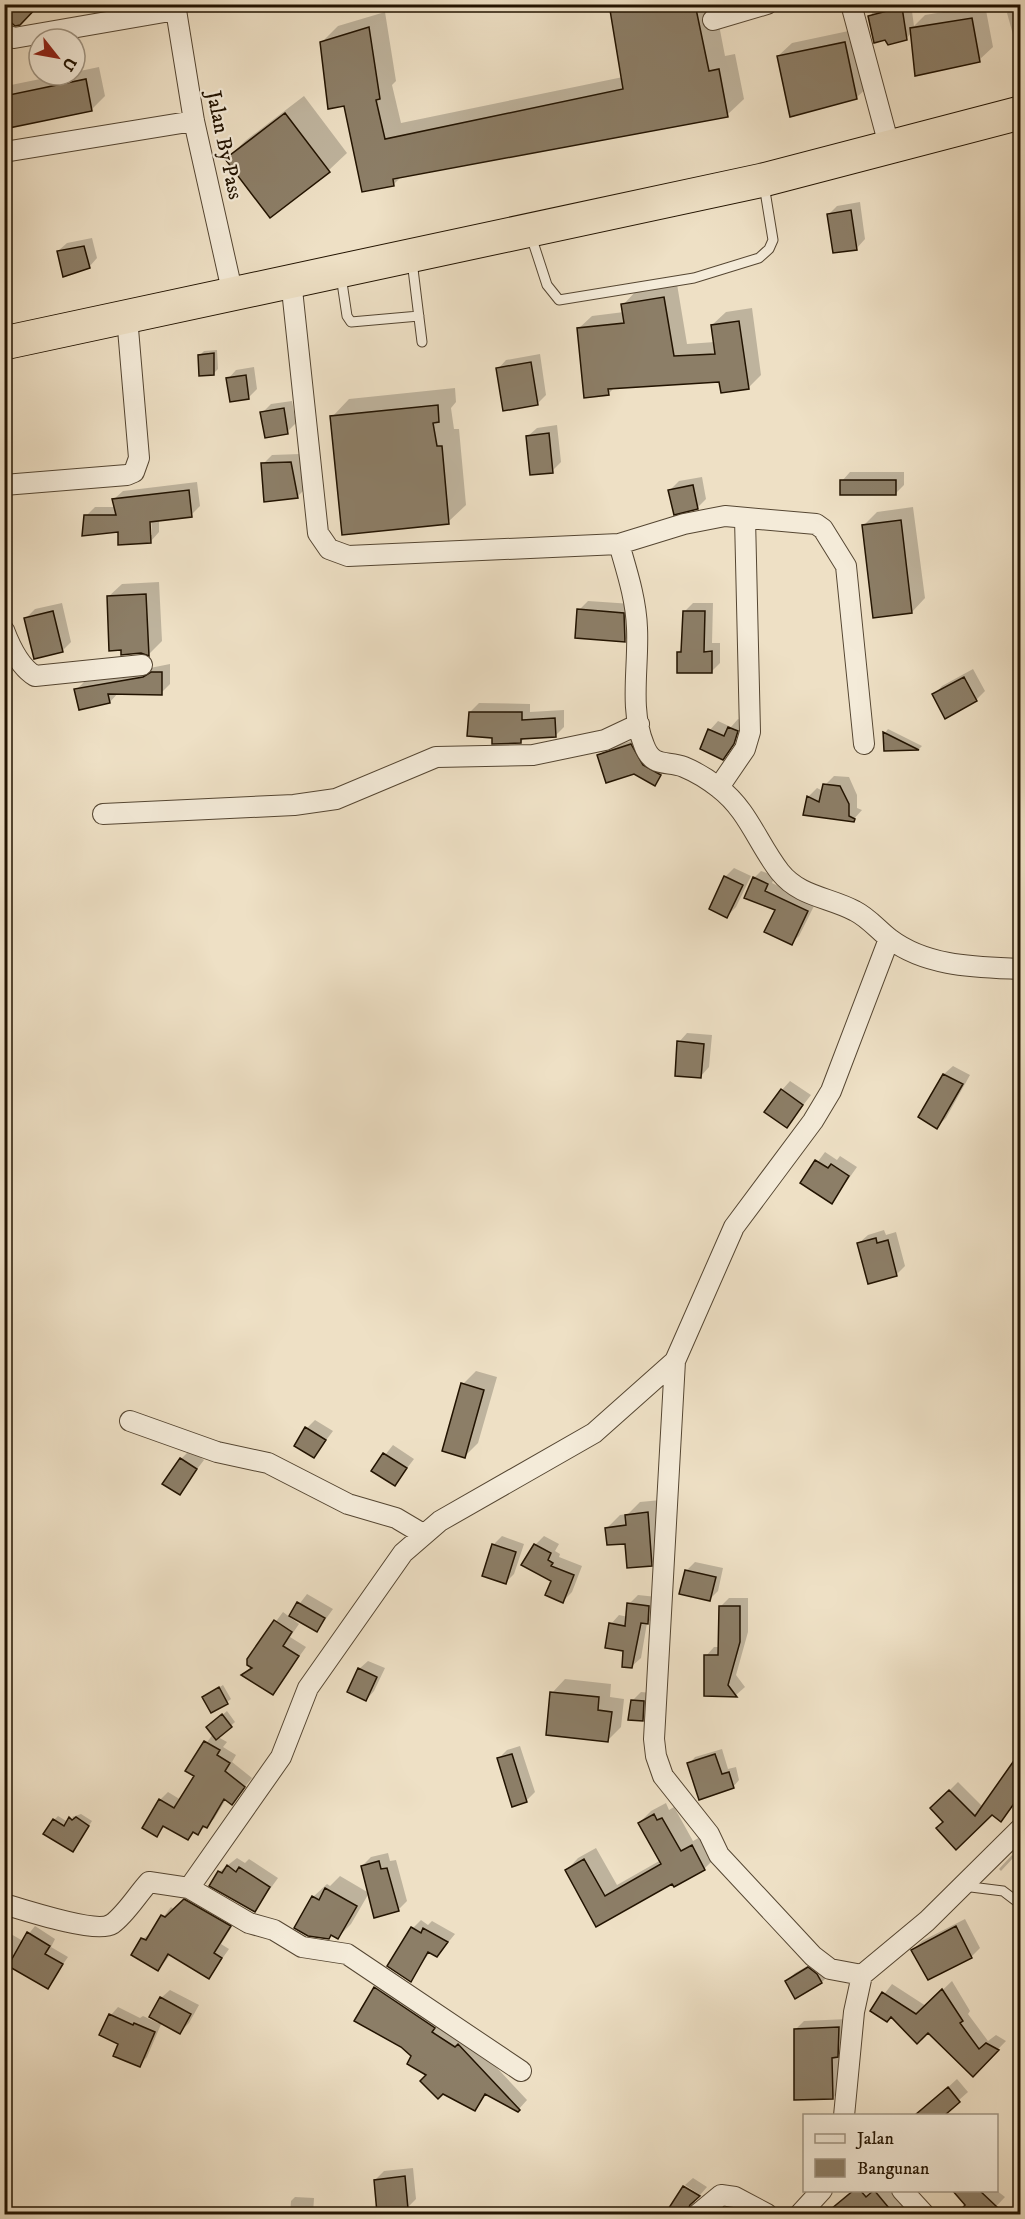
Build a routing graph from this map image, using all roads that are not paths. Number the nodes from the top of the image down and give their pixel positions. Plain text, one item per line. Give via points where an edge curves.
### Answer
1 (767, 4) edge
2 (851, 4) edge
3 (176, 7) edge
4 (745, 8) edge
5 (713, 20) dead end
6 (4, 34) edge
7 (1020, 113) edge
8 (194, 121) junction
9 (890, 149) junction
10 (4, 152) edge
11 (763, 180) junction
12 (530, 231) junction
13 (412, 256) junction
14 (341, 270) junction
15 (291, 280) junction
16 (233, 295) junction
17 (419, 316) junction
18 (127, 317) junction
19 (422, 342) dead end
20 (4, 343) edge
21 (4, 485) edge
22 (746, 518) junction
23 (619, 544) junction
24 (4, 630) edge
25 (142, 665) dead end
26 (639, 724) junction
27 (864, 744) dead end
28 (719, 787) junction
29 (103, 814) dead end
30 (889, 939) junction
31 (1020, 969) edge
32 (675, 1361) junction
33 (130, 1421) dead end
34 (423, 1534) junction
35 (1020, 1830) edge
36 (963, 1886) junction
37 (189, 1888) junction
38 (4, 1904) edge
39 (1020, 1904) edge
40 (862, 1975) junction
41 (520, 2071) dead end
42 (844, 2114) edge
43 (820, 2192) edge
44 (904, 2192) edge
45 (698, 2214) edge
46 (766, 2214) edge
47 (800, 2214) edge
48 (924, 2214) edge

1 - 4 street
2 - 9 street
3 - 6 street via 14,38
3 - 8 street, Jalan By Pass
4 - 5 street
7 - 9 highway
8 - 10 street
8 - 16 street, Jalan By Pass
9 - 11 highway
11 - 12 highway
11 - 12 lane via 772,240 769,249 759,258 694,279 559,300 547,285
12 - 13 highway
13 - 14 highway
13 - 17 lane
14 - 15 highway
14 - 17 lane via 351,322
15 - 16 highway
15 - 23 street via 318,533 329,549 348,556
16 - 18 highway
17 - 19 lane
18 - 20 highway
18 - 21 street via 139,458 134,472
22 - 23 street via 725,516
22 - 27 street via 816,524 842,558
22 - 28 street via 750,732 745,749
23 - 26 street via 636,611
24 - 25 street via 27,670 35,676
26 - 28 street via 644,748 656,760 684,767
26 - 29 street via 605,740 533,755 436,757 336,799 294,806
28 - 30 street via 744,813 787,879 811,895 855,911
30 - 31 street via 922,957 941,962
30 - 32 street via 831,1091 734,1227
32 - 34 street via 584,1440
32 - 40 street via 656,1756 663,1776 709,1834 719,1855 813,1956 830,1969
33 - 34 street via 217,1452 268,1463 348,1504 396,1518
34 - 37 street via 388,1573 309,1688 281,1757
35 - 36 street
36 - 39 lane via 1003,1891
36 - 40 street
37 - 38 street via 149,1882 115,1922 105,1927 69,1922
37 - 41 street via 249,1923 274,1930 302,1947 348,1954
40 - 42 street via 854,2012
43 - 47 street
44 - 48 street
45 - 46 street via 721,2195 735,2197

